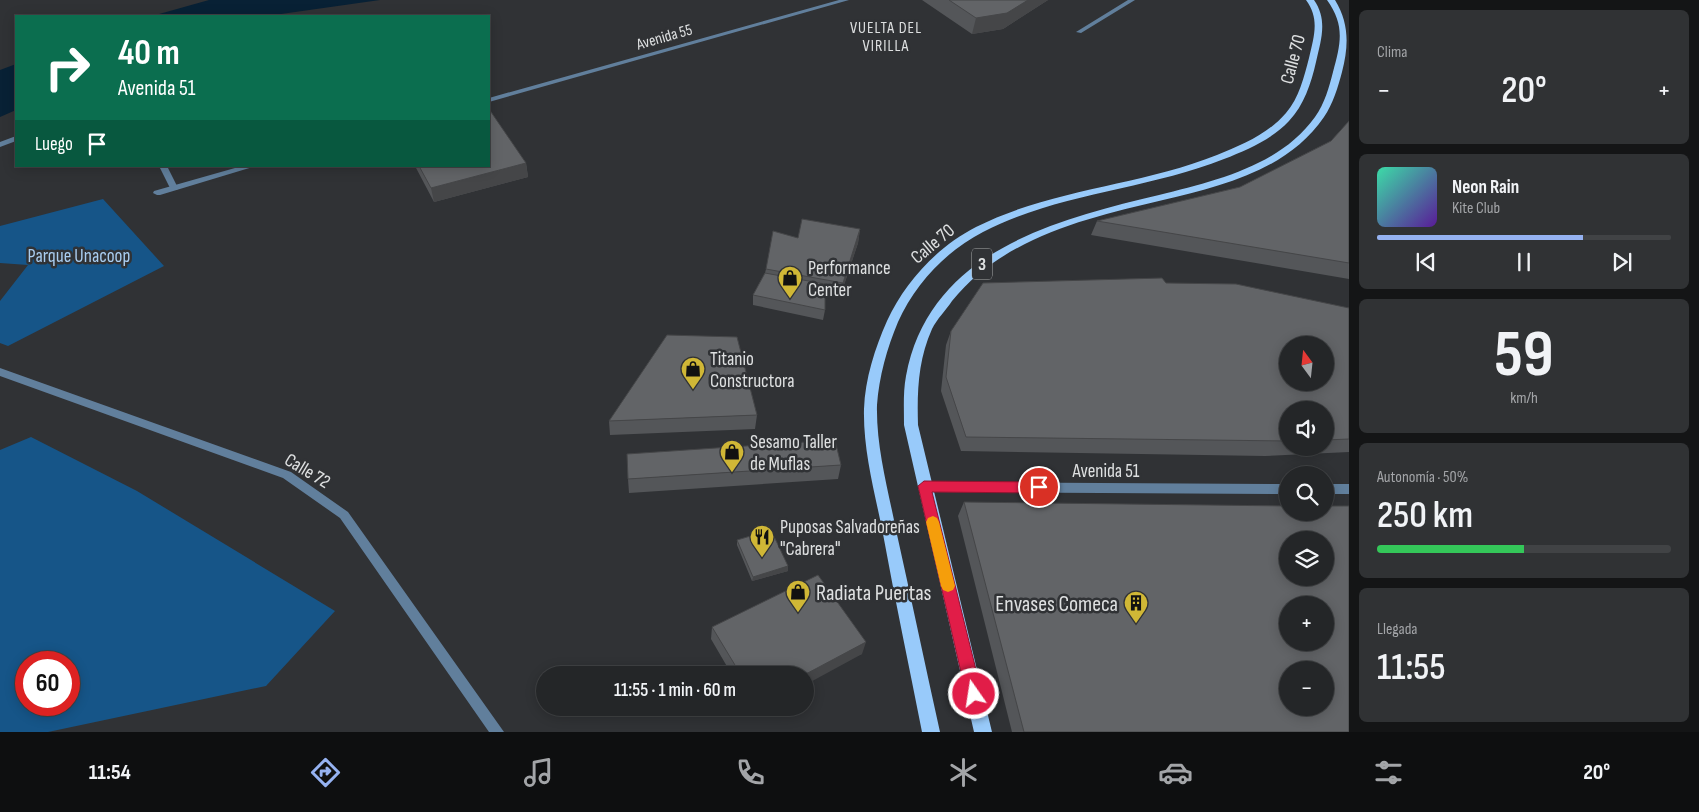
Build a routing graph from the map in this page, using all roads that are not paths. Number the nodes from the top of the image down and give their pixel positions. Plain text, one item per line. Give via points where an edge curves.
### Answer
1 (846, 0) edge
2 (1132, 0) edge
3 (1310, 0) edge
4 (1332, 0) edge
5 (1079, 32) dead end
6 (490, 100) edge
7 (15, 138) edge
8 (0, 145) edge
9 (164, 167) edge
10 (248, 167) edge
11 (174, 188) junction
12 (157, 193) dead end
13 (0, 372) edge
14 (924, 486) junction
15 (1279, 489) edge
16 (1334, 489) edge
17 (1349, 489) edge
18 (497, 732) edge
19 (931, 732) edge
20 (983, 732) edge

1 - 6 street, Avenida 55
2 - 5 street
3 - 19 main road, Calle 70 / 3 via 1321,23 1304,93 1290,114 1270,133 1212,162 1030,210 980,229 939,258 913,285 893,321 874,375 870,418 880,484
4 - 14 main road, 3 via 1341,12 1346,38 1330,101 1317,122 1277,157 1245,174 1218,183 1113,208 1019,240 983,263 951,292 926,329 912,378 911,425
7 - 8 street
9 - 11 street
10 - 11 street
11 - 12 street
13 - 18 street, Calle 72 via 288,475 344,515
14 - 15 street, Avenida 51
14 - 20 main road, 3
16 - 17 street

